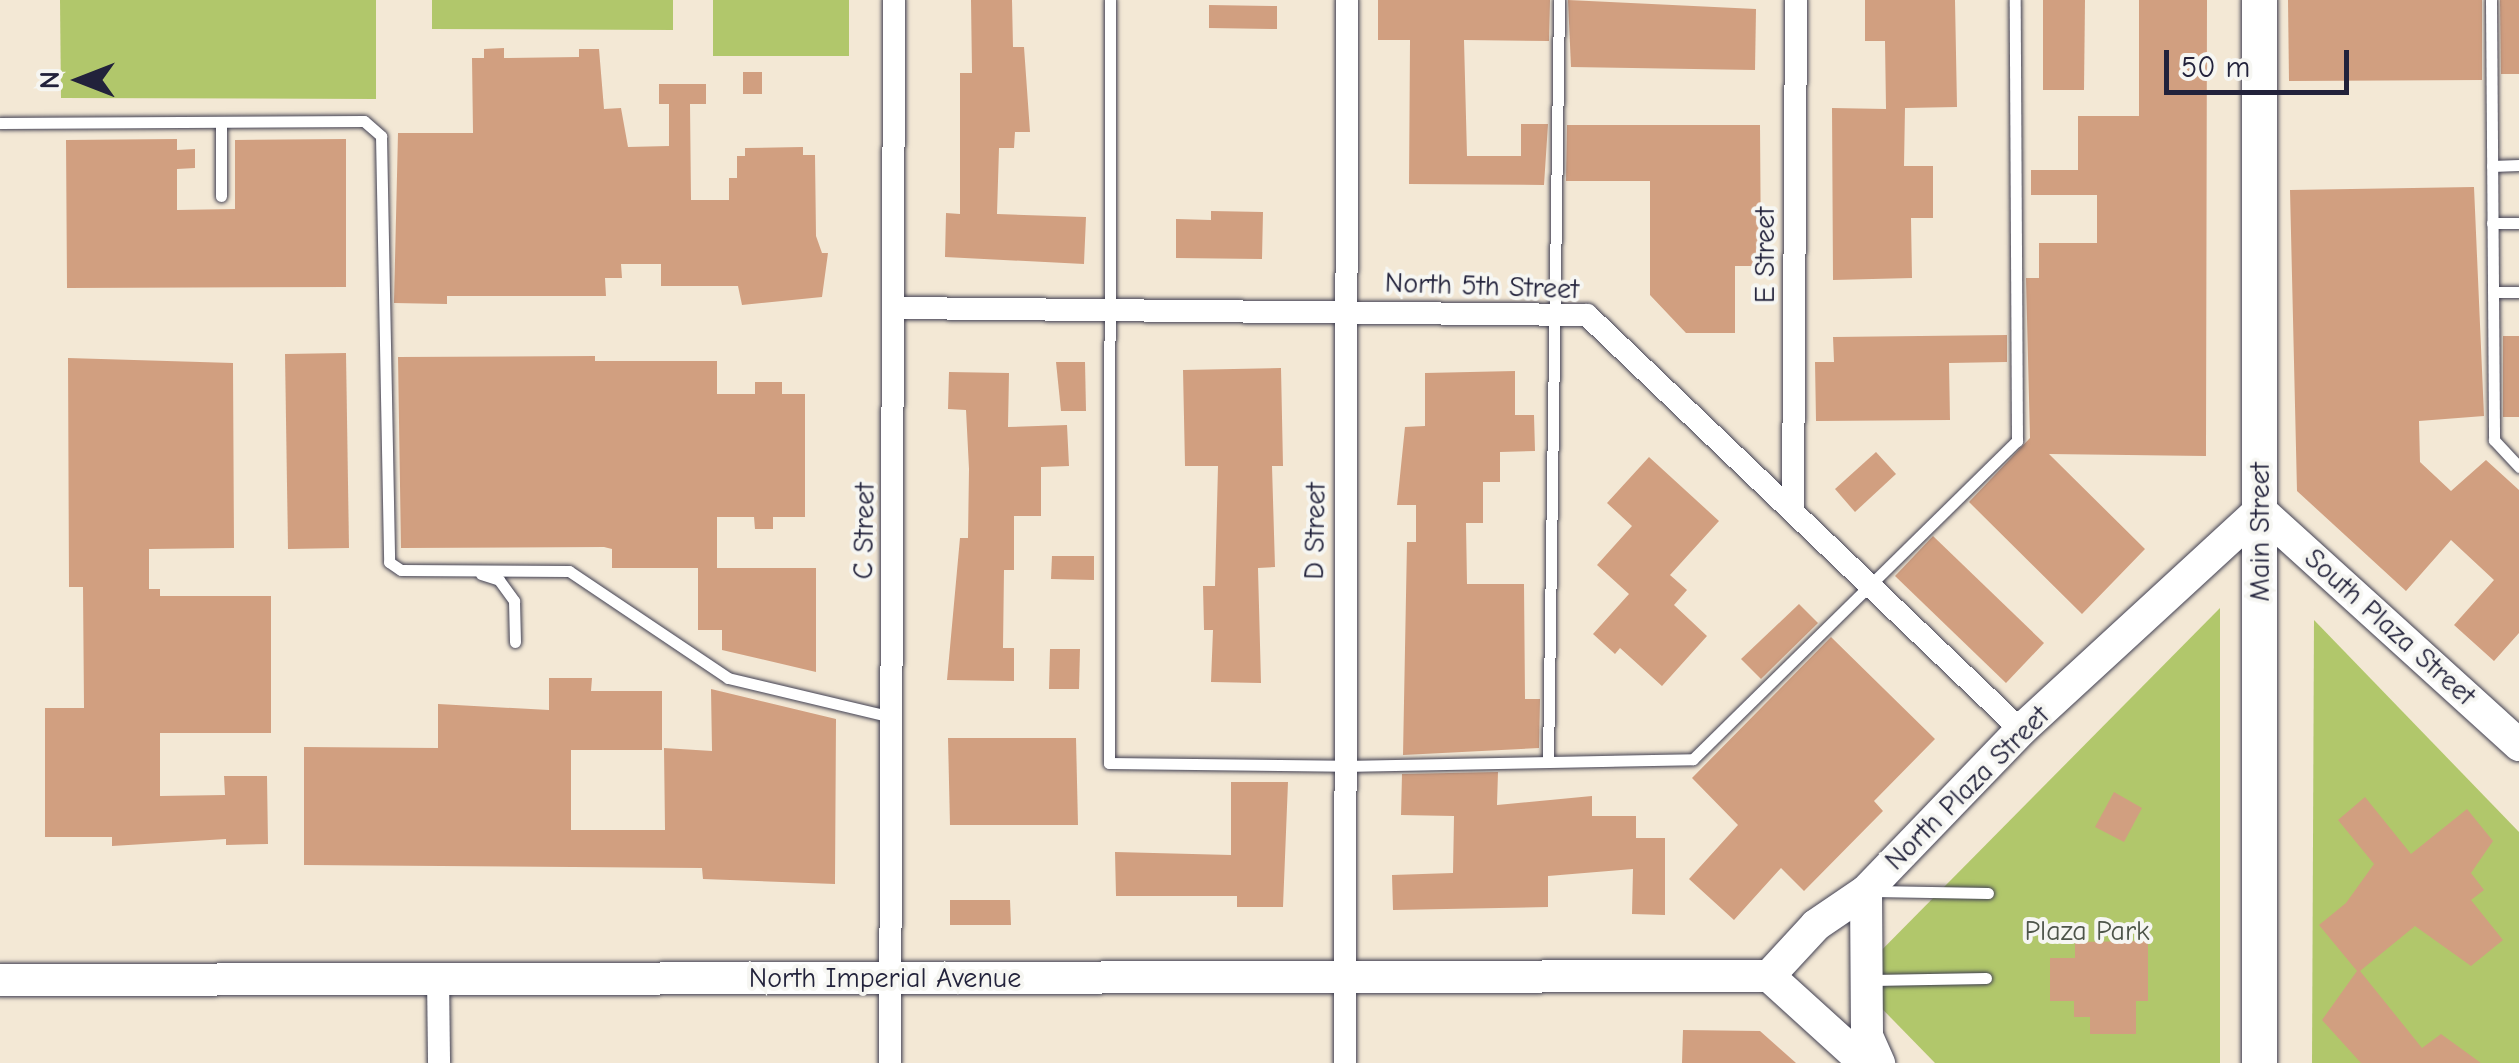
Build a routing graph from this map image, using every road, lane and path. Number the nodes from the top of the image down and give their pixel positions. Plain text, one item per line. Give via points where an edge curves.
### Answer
1 (894, 0) edge
2 (1110, 0) edge
3 (1347, 0) edge
4 (1559, 0) edge
5 (1796, 0) edge
6 (2015, 0) edge
7 (2259, 0) edge
8 (2491, 0) edge
9 (221, 122) junction
10 (0, 123) edge
11 (2492, 166) junction
12 (2519, 166) edge
13 (221, 196) dead end
14 (2492, 223) junction
15 (2519, 223) edge
16 (2493, 292) junction
17 (2519, 292) edge
18 (896, 308) junction
19 (1111, 310) junction
20 (1347, 312) junction
21 (1559, 314) junction
22 (2519, 468) edge
23 (1793, 510) junction
24 (2260, 510) junction
25 (467, 569) junction
26 (1873, 587) junction
27 (515, 642) dead end
28 (892, 717) junction
29 (2021, 730) junction
30 (2515, 734) edge
31 (1548, 762) junction
32 (1343, 766) junction
33 (1866, 891) junction
34 (1988, 894) dead end
35 (1769, 976) junction
36 (438, 977) junction
37 (889, 978) junction
38 (1986, 978) dead end
39 (1344, 979) junction
40 (0, 980) edge
41 (1867, 980) junction
42 (439, 1063) edge
43 (890, 1063) edge
44 (1345, 1063) edge
45 (1865, 1063) edge
46 (1878, 1063) edge
47 (2259, 1063) edge

1 - 18 street, C Street
2 - 19 lane
3 - 20 street, D Street
4 - 21 lane
5 - 23 street, E Street
6 - 26 lane via 2017,441
7 - 24 main road, Main Street
8 - 11 lane
9 - 10 lane
9 - 13 lane
9 - 25 lane via 364,121 382,136 386,548 389,562 401,570
11 - 12 lane
11 - 14 lane
14 - 15 lane
14 - 16 lane
16 - 17 lane
16 - 22 lane via 2494,440
18 - 19 street, North 5th Street
18 - 28 street, C Street
19 - 20 street, North 5th Street
19 - 32 lane via 1110,763
20 - 21 street, North 5th Street
20 - 32 street, D Street
21 - 23 street, North 5th Street via 1587,314
21 - 31 lane
23 - 26 street, North 5th Street
24 - 29 street, North Plaza Street
24 - 30 street, South Plaza Street
24 - 47 main road, Main Street
25 - 27 lane via 499,580 514,601
25 - 28 lane via 569,571 728,678
26 - 29 street, North 5th Street
26 - 31 lane via 1693,759
28 - 37 street, C Street
29 - 33 street, North Plaza Street
31 - 32 lane
32 - 39 street, D Street
33 - 34 lane
33 - 35 street, North Plaza Street via 1816,925
33 - 41 street
35 - 39 street, North Imperial Avenue
35 - 45 street
36 - 37 street, North Imperial Avenue
36 - 40 street, North Imperial Avenue
36 - 42 street
37 - 39 street, North Imperial Avenue
37 - 43 street, C Street
38 - 41 lane
39 - 44 street, D Street
41 - 46 street via 1867,1036

